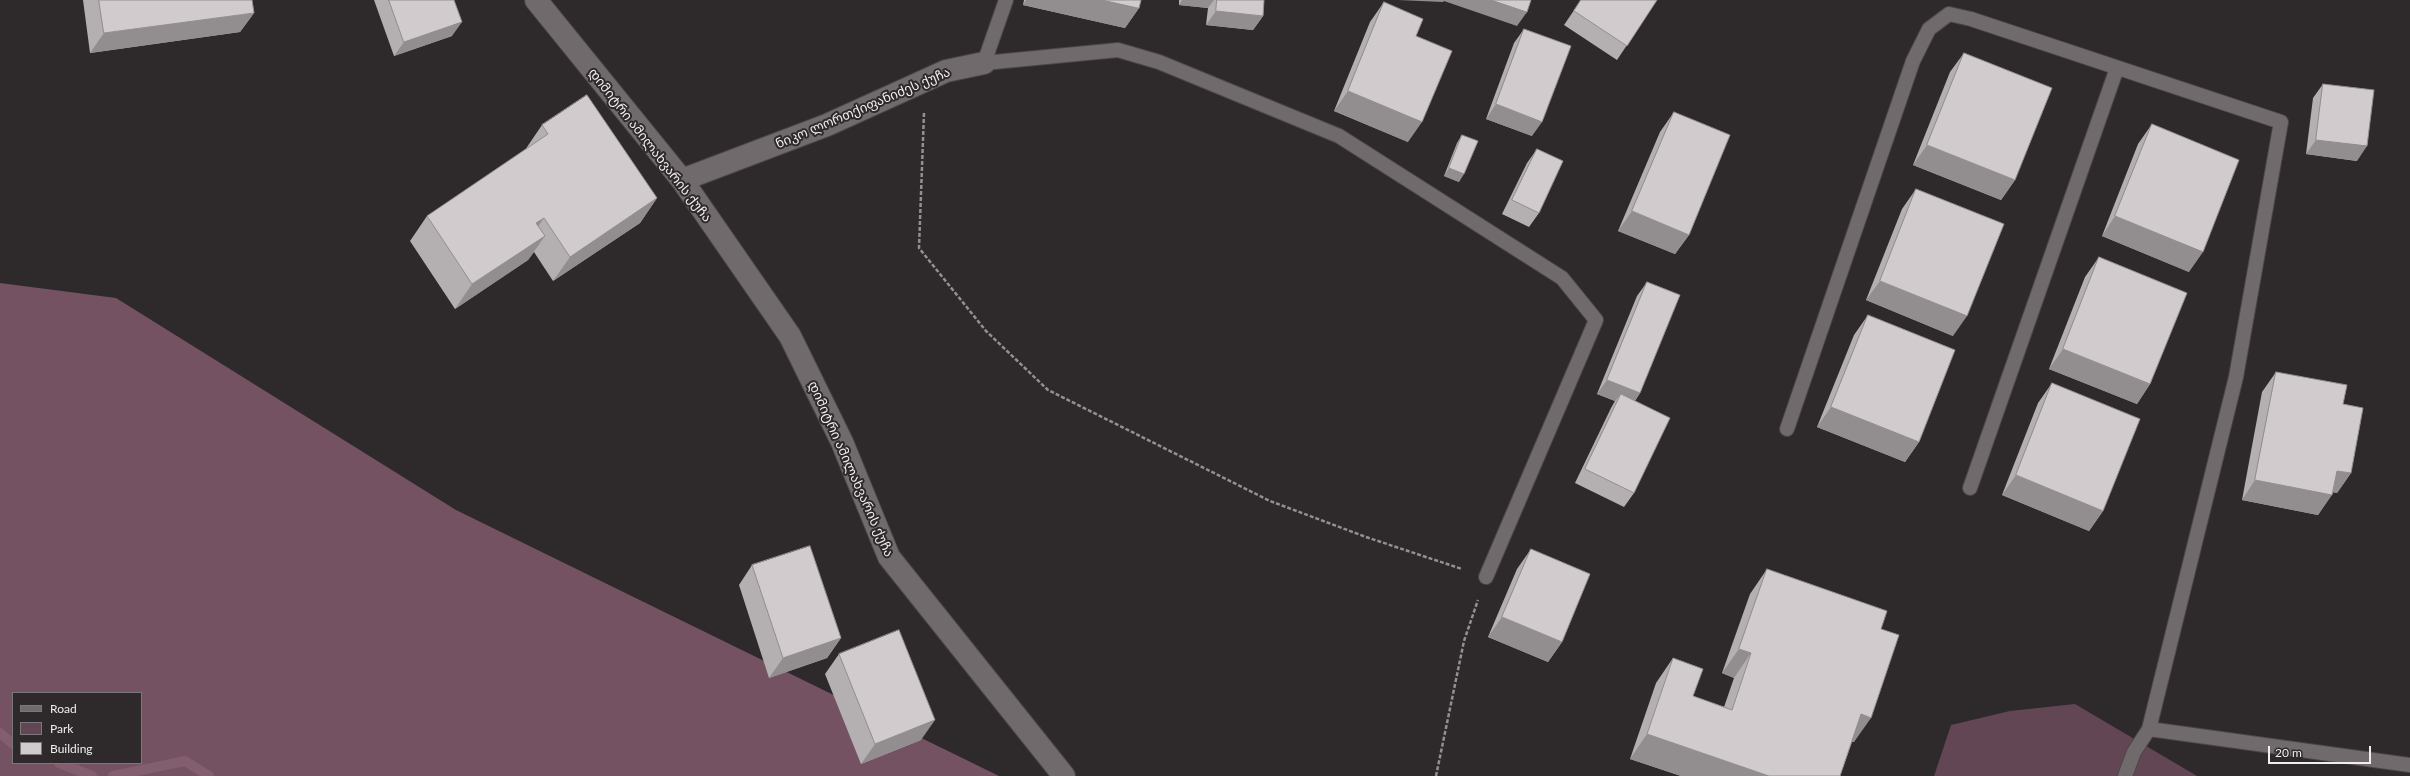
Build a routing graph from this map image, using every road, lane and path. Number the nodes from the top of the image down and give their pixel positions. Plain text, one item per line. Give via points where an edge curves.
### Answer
1 (536, 0) edge
2 (1006, 0) edge
3 (984, 63) junction
4 (2117, 68) junction
5 (926, 80) junction
6 (682, 180) junction
7 (1787, 429) dead end
8 (1970, 488) dead end
9 (1486, 577) junction
10 (2149, 729) junction
11 (2410, 766) edge
12 (1064, 776) edge
13 (1436, 776) edge
14 (2125, 776) edge

1 - 6 street, დიმიტრი ამილახვარის ქუჩა
2 - 3 lane
3 - 5 street, ნიკო ლორთქიფანიძეს ქუჩა via 946,71
3 - 9 lane via 1118,50 1159,62 1339,136 1562,278 1596,320
4 - 7 lane via 1949,14 1929,29 1913,61
4 - 8 lane
4 - 10 lane via 2281,122 2236,377
5 - 6 street, ნიკო ლორთქიფანიძეს ქუჩა via 828,124
5 - 9 path via 919,248 986,331 1048,390 1270,501 1366,538
6 - 12 street, დიმიტრი ამილახვარის ქუჩა via 790,336 842,442 889,557
9 - 13 path via 1464,641
10 - 11 lane
10 - 14 lane via 2134,752

